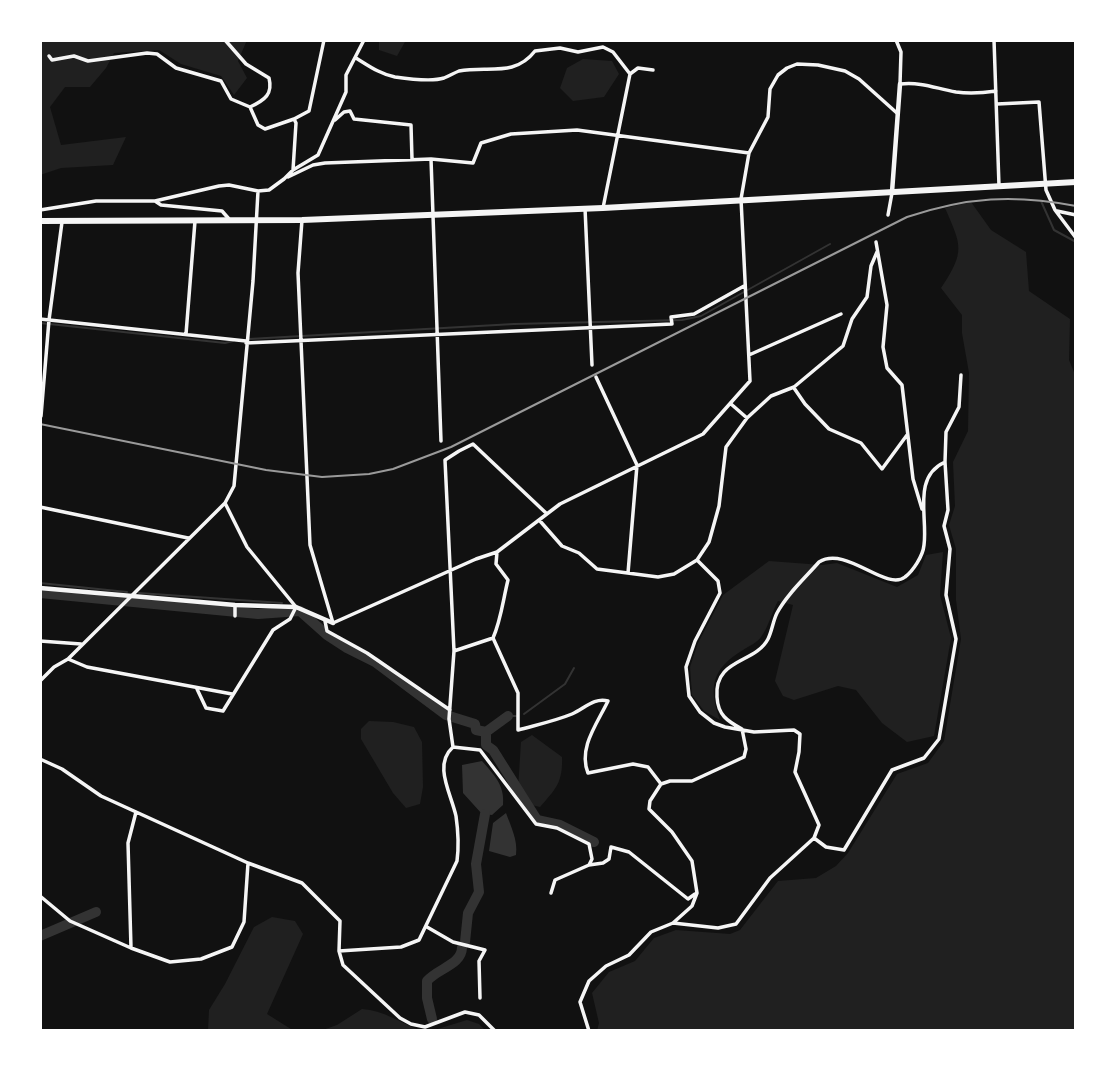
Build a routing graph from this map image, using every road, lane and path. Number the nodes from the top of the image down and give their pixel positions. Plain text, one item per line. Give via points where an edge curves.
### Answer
1 (225, 40) edge
2 (324, 40) edge
3 (364, 40) edge
4 (896, 40) edge
5 (994, 40) edge
6 (49, 56) dead end
7 (356, 58) junction
8 (653, 70) dead end
9 (630, 74) junction
10 (900, 85) junction
11 (996, 90) junction
12 (997, 104) junction
13 (250, 107) junction
14 (898, 114) junction
15 (294, 119) junction
16 (334, 121) junction
17 (618, 135) junction
18 (749, 153) junction
19 (431, 159) junction
20 (412, 160) junction
21 (293, 170) junction
22 (284, 179) junction
23 (1076, 183) edge
24 (1046, 184) junction
25 (999, 186) junction
26 (258, 191) junction
27 (892, 192) junction
28 (741, 199) junction
29 (155, 201) junction
30 (586, 208) junction
31 (603, 208) junction
32 (40, 210) edge
33 (1055, 210) junction
34 (431, 214) junction
35 (888, 215) dead end
36 (1076, 215) edge
37 (230, 220) junction
38 (256, 220) junction
39 (302, 220) junction
40 (40, 221) edge
41 (195, 221) junction
42 (62, 222) junction
43 (1076, 238) edge
44 (876, 242) dead end
45 (877, 252) junction
46 (744, 287) junction
47 (841, 314) dead end
48 (40, 319) edge
49 (49, 320) junction
50 (590, 327) junction
51 (436, 333) junction
52 (186, 334) junction
53 (300, 340) junction
54 (246, 342) junction
55 (749, 355) junction
56 (592, 365) dead end
57 (961, 375) dead end
58 (596, 377) dead end
59 (794, 387) junction
60 (731, 404) junction
61 (41, 416) edge
62 (747, 418) junction
63 (908, 434) junction
64 (441, 441) dead end
65 (945, 462) junction
66 (637, 466) junction
67 (225, 503) junction
68 (40, 507) edge
69 (922, 511) junction
70 (546, 514) junction
71 (540, 521) junction
72 (188, 538) junction
73 (497, 552) junction
74 (697, 560) junction
75 (450, 570) junction
76 (628, 573) junction
77 (40, 588) edge
78 (128, 597) junction
79 (235, 605) junction
80 (296, 607) junction
81 (235, 616) dead end
82 (325, 621) junction
83 (332, 623) junction
84 (493, 638) junction
85 (40, 641) edge
86 (80, 644) junction
87 (454, 651) junction
88 (68, 659) junction
89 (40, 681) edge
90 (197, 689) junction
91 (232, 694) junction
92 (450, 711) junction
93 (742, 729) junction
94 (453, 747) junction
95 (40, 759) edge
96 (661, 784) junction
97 (136, 811) junction
98 (814, 838) junction
99 (248, 863) junction
100 (589, 865) junction
101 (551, 892) dead end
102 (697, 893) junction
103 (40, 896) edge
104 (673, 923) junction
105 (427, 927) junction
106 (131, 948) junction
107 (339, 951) junction
108 (480, 998) dead end
109 (495, 1031) edge
110 (589, 1031) edge

1 - 13 street via 246,64 270,78 268,96
2 - 15 street via 309,111
3 - 7 street
4 - 10 street via 901,52
5 - 11 street
6 - 13 street via 52,60 74,56 88,61 158,54 176,68 221,81 231,99
7 - 9 street via 388,75 442,79 460,71 514,67 535,51 560,48 578,52 603,47 613,52
7 - 16 street via 346,75 346,92
8 - 9 street via 638,68
9 - 17 street
10 - 11 street via 933,85 957,92
10 - 14 street
11 - 12 street
12 - 24 street via 1039,102
12 - 25 street
13 - 15 street via 258,125 265,128
14 - 18 street via 845,71 797,64 778,75 770,89 768,117
14 - 27 street
15 - 21 street
16 - 20 street via 350,111 354,119 411,125
16 - 21 street via 318,155
17 - 18 street
17 - 19 street via 577,130 511,134 481,143 473,163
17 - 31 street
18 - 28 street
19 - 20 street
19 - 34 street
20 - 22 street via 325,163
21 - 22 street
22 - 26 street via 269,190
23 - 24 highway
24 - 25 highway
24 - 33 street
25 - 27 highway
26 - 29 street via 229,185
26 - 38 street
27 - 28 highway
27 - 35 street
28 - 31 highway
28 - 46 street
29 - 32 street via 96,201
29 - 37 street via 222,211
30 - 31 highway
30 - 34 highway
30 - 50 street
33 - 36 street
33 - 43 street
34 - 39 highway
34 - 51 street
37 - 38 highway
37 - 41 highway
38 - 39 highway
38 - 54 street
39 - 53 street
40 - 42 highway
41 - 42 highway
41 - 52 street
42 - 49 street
44 - 45 street
45 - 59 street via 867,297 852,319 843,346
45 - 63 street via 887,305 883,348 887,368 902,385
46 - 50 street via 694,314 671,317 672,324
46 - 55 street
47 - 55 street
48 - 49 street
49 - 52 street
49 - 61 street
50 - 51 street
50 - 56 street
51 - 53 street
51 - 64 street
52 - 54 street
53 - 54 street
53 - 83 street via 310,545
54 - 67 street via 237,464 234,486
55 - 60 street via 750,381
57 - 65 street via 959,407 946,432
58 - 66 street
59 - 62 street via 771,396
59 - 63 street via 829,429 861,443 883,468
60 - 62 street
60 - 66 street via 703,434
62 - 74 street via 726,447 719,506 709,541
63 - 69 street
65 - 69 street via 927,477
65 - 98 street via 948,510 944,526 950,549 946,595 956,639 939,739 924,758 892,770 844,850 826,847
66 - 70 street
66 - 76 street
67 - 72 street
67 - 80 street via 247,547
68 - 72 street
69 - 93 street via 924,547 905,577 891,580 826,557 779,609 759,649 722,674 717,704 724,719
70 - 71 street
70 - 75 street via 473,444 458,451 445,460
71 - 73 street
71 - 76 street via 562,546 597,569
72 - 78 street
73 - 75 street
73 - 84 street via 496,564 508,580
74 - 76 street via 674,574
74 - 93 street via 718,581 720,593 686,667 689,696 699,712 714,723
75 - 83 street
75 - 87 street
77 - 78 street
78 - 79 street
78 - 86 street
79 - 80 street
79 - 81 street
80 - 82 street
80 - 91 street via 290,619 273,630
82 - 83 street
82 - 92 street via 327,631
84 - 87 street
84 - 96 street via 518,693 518,730 574,713 601,699 608,701 584,751 588,773 633,764 648,766
85 - 86 street
86 - 88 street
87 - 92 street
88 - 89 street
88 - 90 street
90 - 91 street
90 - 91 street via 206,708 223,711
92 - 94 street
93 - 96 street via 744,757 692,780
93 - 98 street via 800,734 795,772 819,825
94 - 100 street via 480,750 537,824 589,844
94 - 105 street via 446,753 443,770 456,816 457,861
95 - 97 street
96 - 102 street via 649,809 692,861
97 - 99 street
97 - 106 street via 128,843
98 - 104 street via 770,878 736,924 718,928
99 - 106 street via 244,922 232,947 201,959 170,962
99 - 107 street via 302,883 340,921
100 - 101 street via 555,880
100 - 102 street via 609,859 611,847 629,852 688,899
102 - 104 street via 692,906
103 - 106 street via 70,921
104 - 110 street via 651,932 629,955 589,981 580,1002
105 - 107 street via 419,940 401,947
105 - 108 street via 453,942 485,950 479,961
107 - 109 street via 343,965 411,1024 425,1027 465,1013 479,1014

